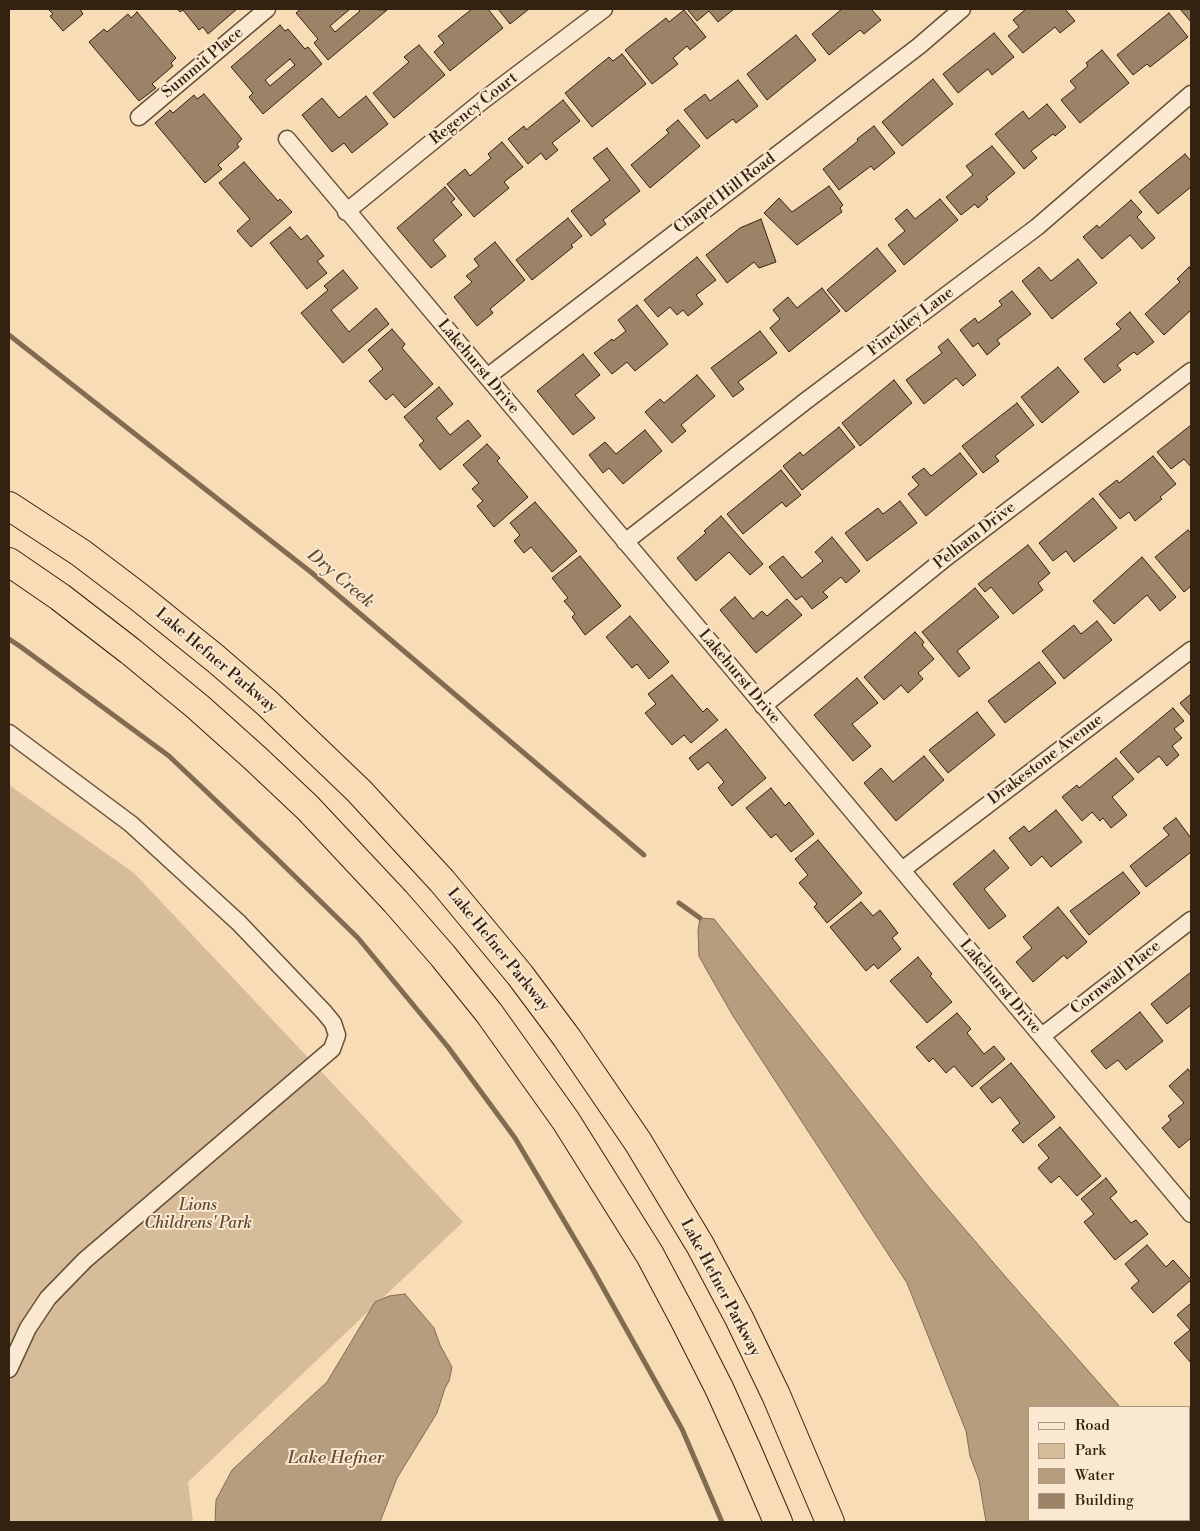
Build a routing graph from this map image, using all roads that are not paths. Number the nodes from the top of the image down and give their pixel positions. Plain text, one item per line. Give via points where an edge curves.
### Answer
1 (267, 9) edge
2 (604, 9) edge
3 (962, 9) edge
4 (1191, 94) edge
5 (139, 117) dead end
6 (287, 139) dead end
7 (346, 212) junction
8 (1191, 371) edge
9 (487, 377) junction
10 (9, 506) edge
11 (625, 542) junction
12 (9, 562) edge
13 (1191, 650) edge
14 (763, 706) junction
15 (9, 733) edge
16 (902, 870) junction
17 (1191, 920) edge
18 (1042, 1036) junction
19 (1185, 1195) edge
20 (1191, 1214) edge
21 (9, 1369) edge
22 (778, 1522) edge
23 (830, 1522) edge

1 - 5 street, Summit Place
2 - 7 street, Regency Court via 481,102
3 - 9 street, Chapel Hill Road via 919,46
4 - 11 street, Finchley Lane via 1037,227
6 - 7 street, Lakehurst Drive
7 - 9 street, Lakehurst Drive
8 - 14 street, Pelham Drive via 942,560
9 - 11 street, Lakehurst Drive
10 - 23 highway, Lake Hefner Parkway via 81,553 139,597 267,703 359,791 442,881 520,975 638,1142 700,1244 776,1395
11 - 14 street, Lakehurst Drive
12 - 22 highway via 130,651 255,758 308,808 396,902 489,1013 566,1121 650,1255 719,1388
13 - 16 street, Drakestone Avenue
14 - 16 street, Lakehurst Drive
15 - 21 street via 130,824 239,923 324,1012 333,1023 336,1035 332,1049 85,1260 48,1298 28,1328
16 - 18 street, Lakehurst Drive
17 - 18 street, Cornwall Place
18 - 19 street, Lakehurst Drive
19 - 20 street, Lakehurst Drive

